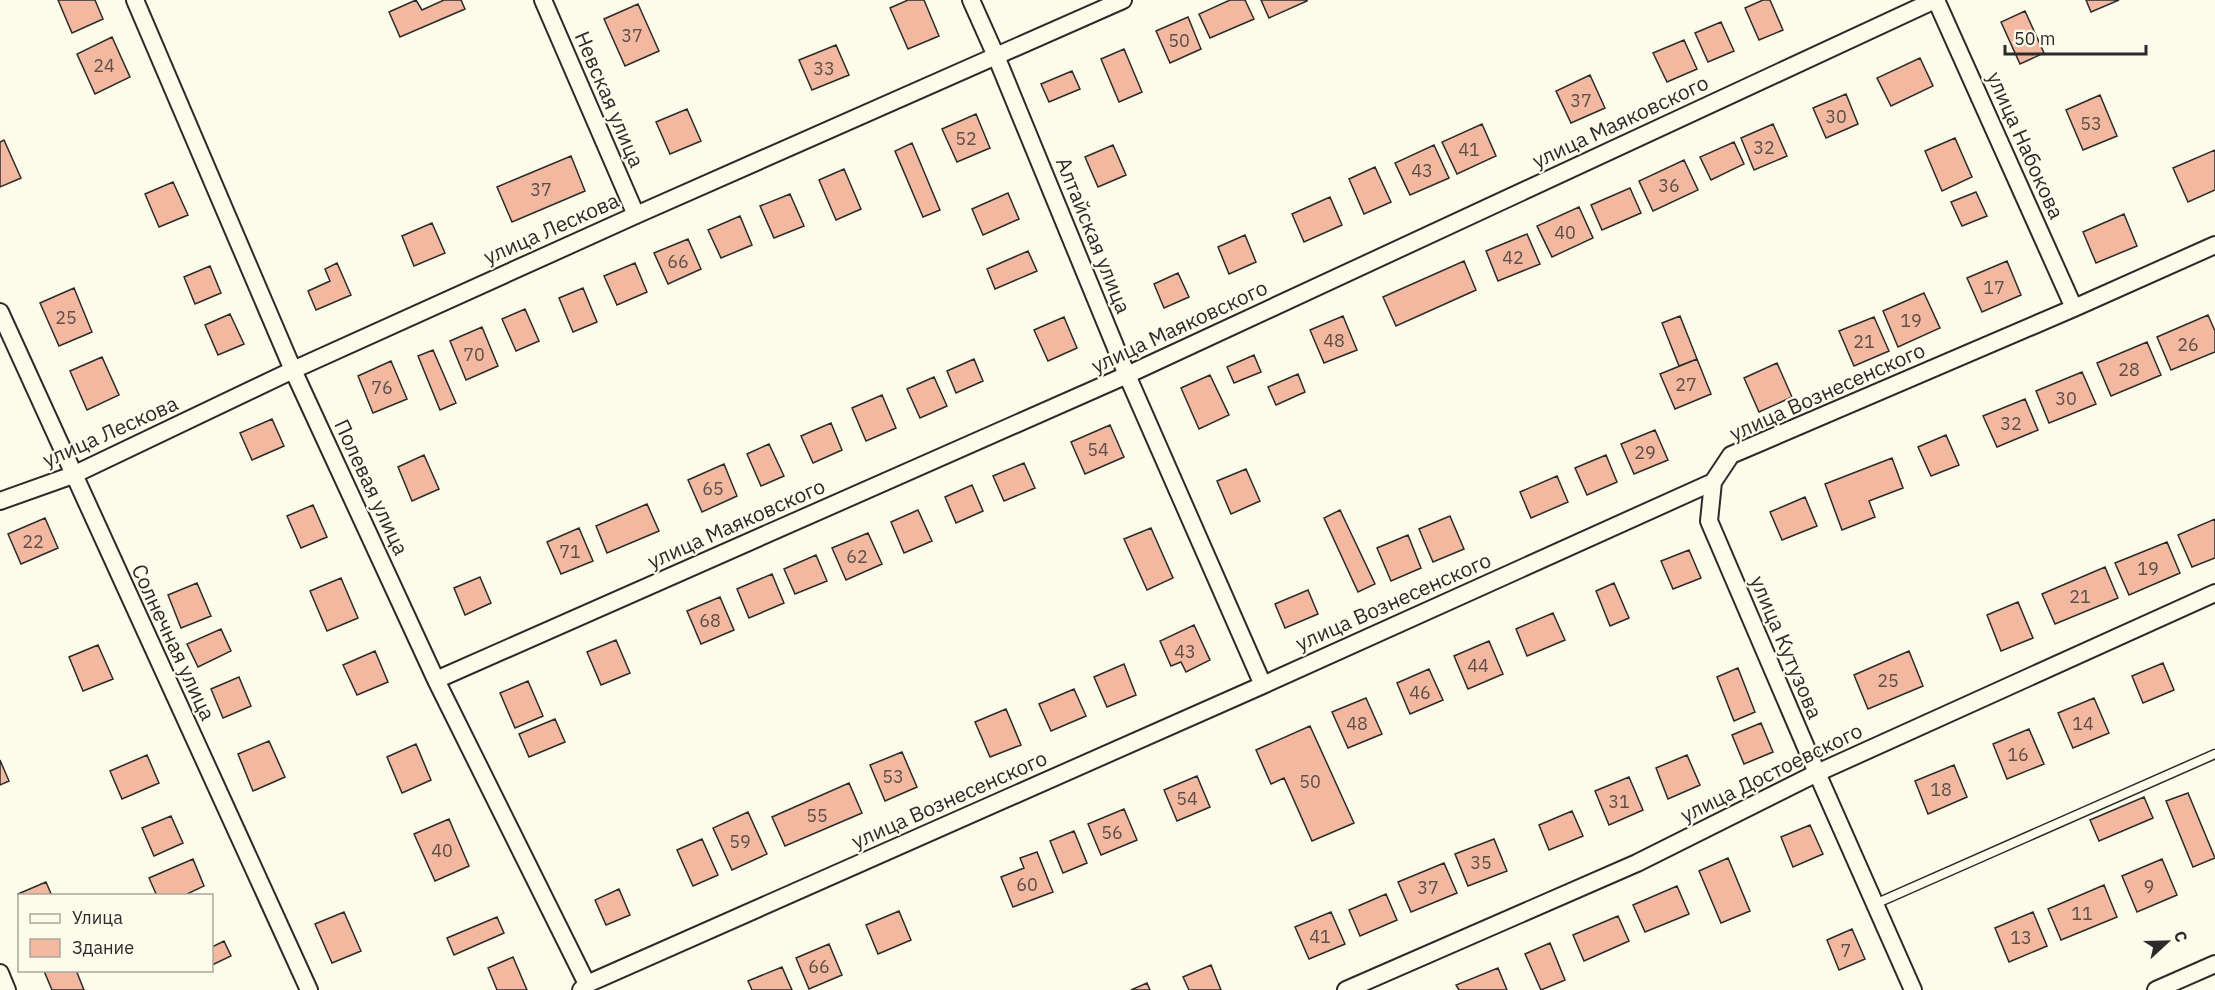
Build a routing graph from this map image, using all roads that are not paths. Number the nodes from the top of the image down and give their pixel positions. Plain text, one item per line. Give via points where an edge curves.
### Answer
1 (135, 0) edge
2 (543, 0) edge
3 (971, 0) edge
4 (1123, 0) edge
5 (1936, 0) edge
6 (996, 56) junction
7 (636, 215) junction
8 (2215, 244) edge
9 (2074, 308) junction
10 (0, 312) edge
11 (293, 370) junction
12 (1127, 375) junction
13 (73, 475) junction
14 (1713, 482) junction
15 (0, 501) edge
16 (2215, 594) edge
17 (436, 680) junction
18 (1263, 685) junction
19 (2215, 754) edge
20 (1817, 773) junction
21 (1875, 904) junction
22 (2215, 964) edge
23 (0, 973) edge
24 (584, 987) edge
25 (7, 990) edge
26 (309, 990) edge
27 (1346, 990) edge
28 (1913, 990) edge
29 (2156, 990) edge

1 - 11 street, Полевая улица
2 - 7 street, Невская улица
3 - 6 street, Алтайская улица
4 - 6 street, улица Лескова
5 - 9 street, улица Набокова
5 - 12 street, улица Маяковского
6 - 7 street, улица Лескова
6 - 12 street, Алтайская улица
7 - 11 street, улица Лескова
8 - 9 street, улица Вознесенского
9 - 14 street, улица Вознесенского via 1731,455
10 - 13 street, Солнечная улица
11 - 13 street, улица Лескова
11 - 17 street, Полевая улица
12 - 17 street, улица Маяковского
12 - 18 street, Алтайская улица
13 - 15 street, улица Лескова
13 - 26 street, Солнечная улица
14 - 18 street, улица Вознесенского
14 - 20 street, улица Кутузова via 1709,521
16 - 20 street, улица Достоевского
17 - 24 street, Полевая улица
18 - 24 street, улица Вознесенского
19 - 21 lane
20 - 21 street, улица Кутузова
20 - 27 street, улица Достоевского via 1637,863
21 - 28 street, улица Кутузова
22 - 29 street
23 - 25 street

